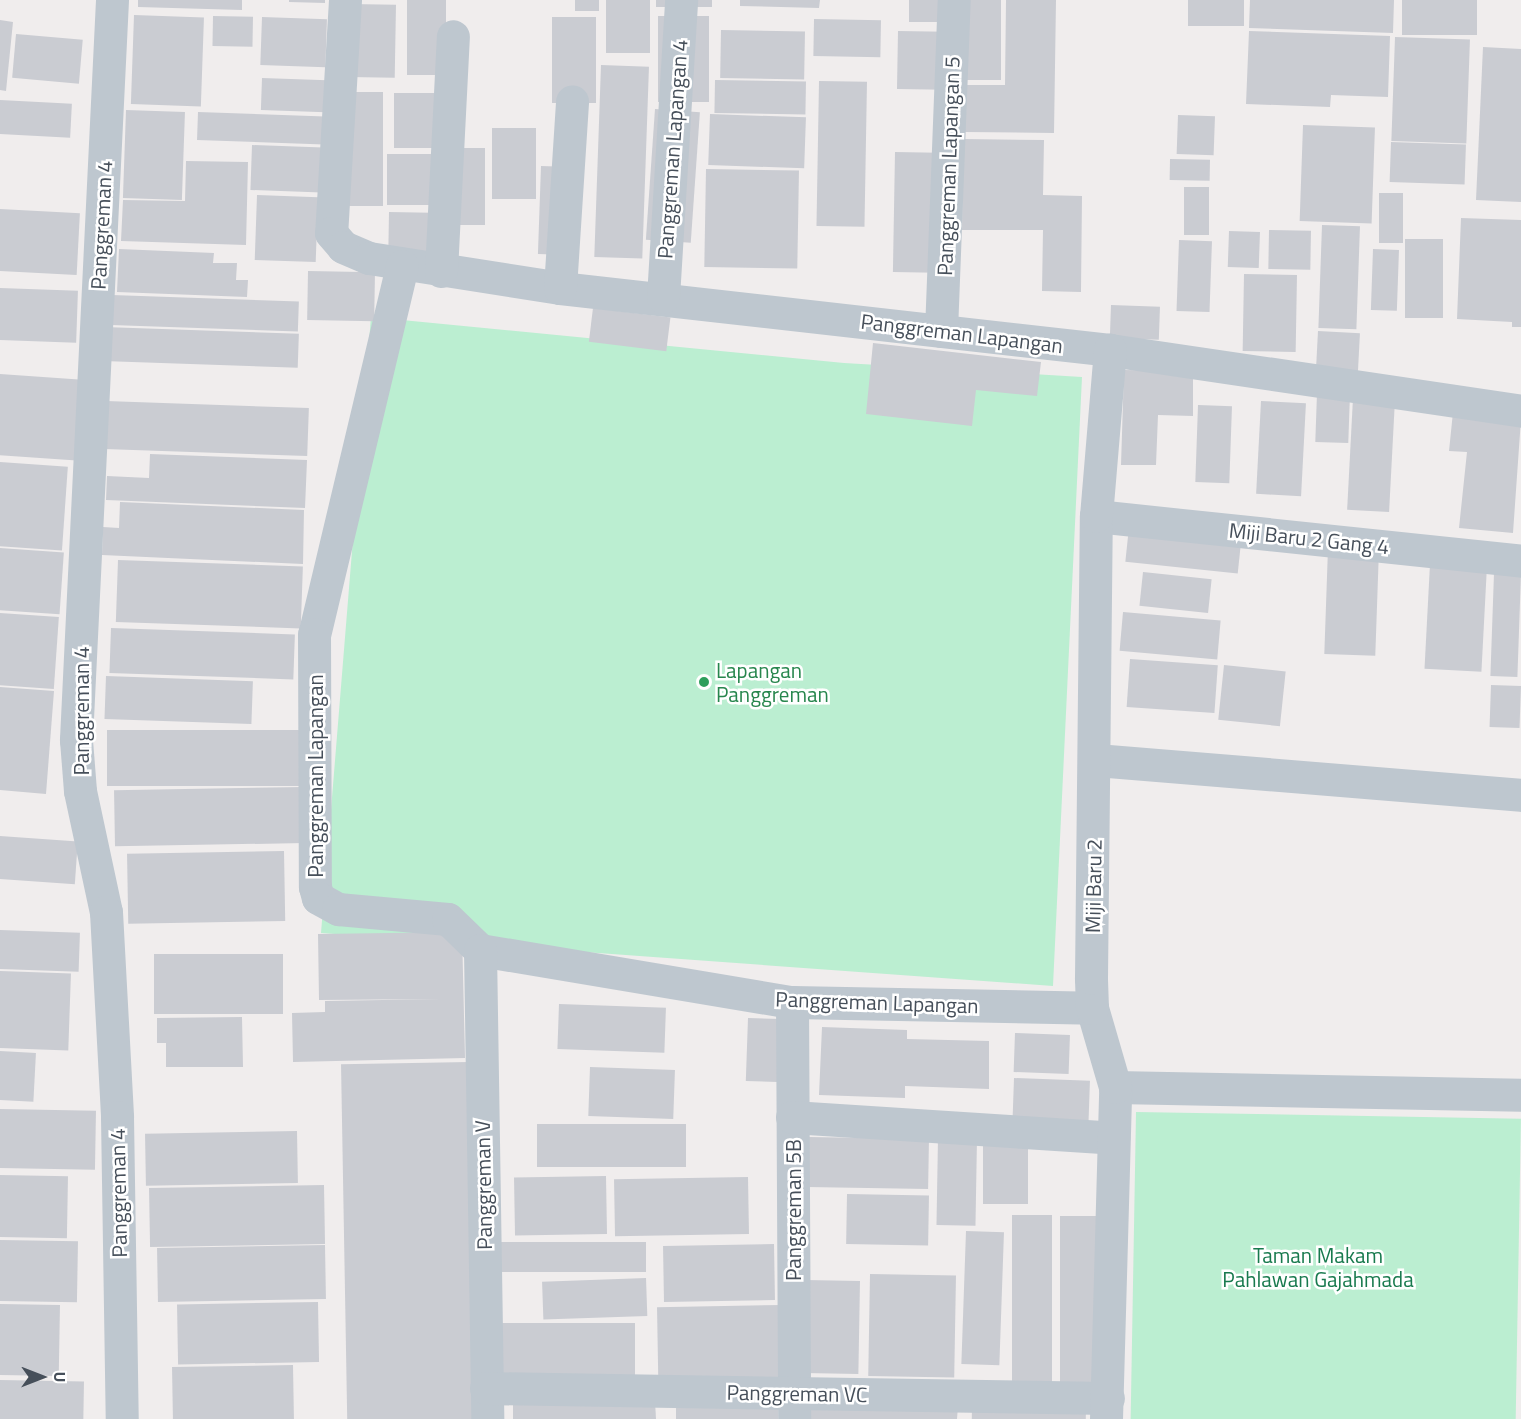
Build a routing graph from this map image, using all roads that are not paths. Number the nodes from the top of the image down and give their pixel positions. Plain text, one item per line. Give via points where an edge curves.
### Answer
1 (112, 0) edge
2 (345, 0) edge
3 (681, 0) edge
4 (954, 0) edge
5 (453, 36) dead end
6 (572, 101) dead end
7 (402, 266) junction
8 (441, 271) junction
9 (560, 288) junction
10 (663, 297) junction
11 (941, 331) junction
12 (1110, 350) junction
13 (1521, 411) edge
14 (1096, 516) junction
15 (1521, 561) edge
16 (1096, 760) junction
17 (1521, 795) edge
18 (480, 950) junction
19 (792, 1002) junction
20 (1092, 1008) junction
21 (1115, 1087) junction
22 (1521, 1095) edge
23 (792, 1117) junction
24 (1113, 1138) junction
25 (487, 1404) edge
26 (794, 1406) edge
27 (1107, 1409) edge
28 (122, 1419) edge

1 - 28 street, Panggreman 4 via 76,740 80,791 106,912 117,1117
2 - 7 street, Panggreman Lapangan via 331,233 343,247
3 - 10 street, Panggreman Lapangan 4
4 - 11 street, Panggreman Lapangan 5
5 - 8 street
6 - 9 street
7 - 8 street, Panggreman Lapangan
7 - 18 street, Panggreman Lapangan via 314,634 315,887 318,898 338,909 448,919
8 - 9 street, Panggreman Lapangan
9 - 10 street, Panggreman Lapangan
10 - 11 street, Panggreman Lapangan
11 - 12 street, Panggreman Lapangan
12 - 13 street, Panggreman Lapangan
12 - 14 street, Miji Baru 2
14 - 15 street, Miji Baru 2 Gang 4
14 - 16 street, Miji Baru 2
16 - 17 street
16 - 20 street, Miji Baru 2
18 - 19 street, Panggreman Lapangan
18 - 25 street, Panggreman V
19 - 20 street, Panggreman Lapangan
19 - 23 street, Panggreman 5B
20 - 21 street, Miji Baru 2
21 - 22 street
21 - 24 street, Miji Baru 2
23 - 24 street
23 - 26 street, Panggreman 5B
24 - 27 street, Miji Baru 2
25 - 26 street, Panggreman VC
26 - 27 street, Panggreman VC

